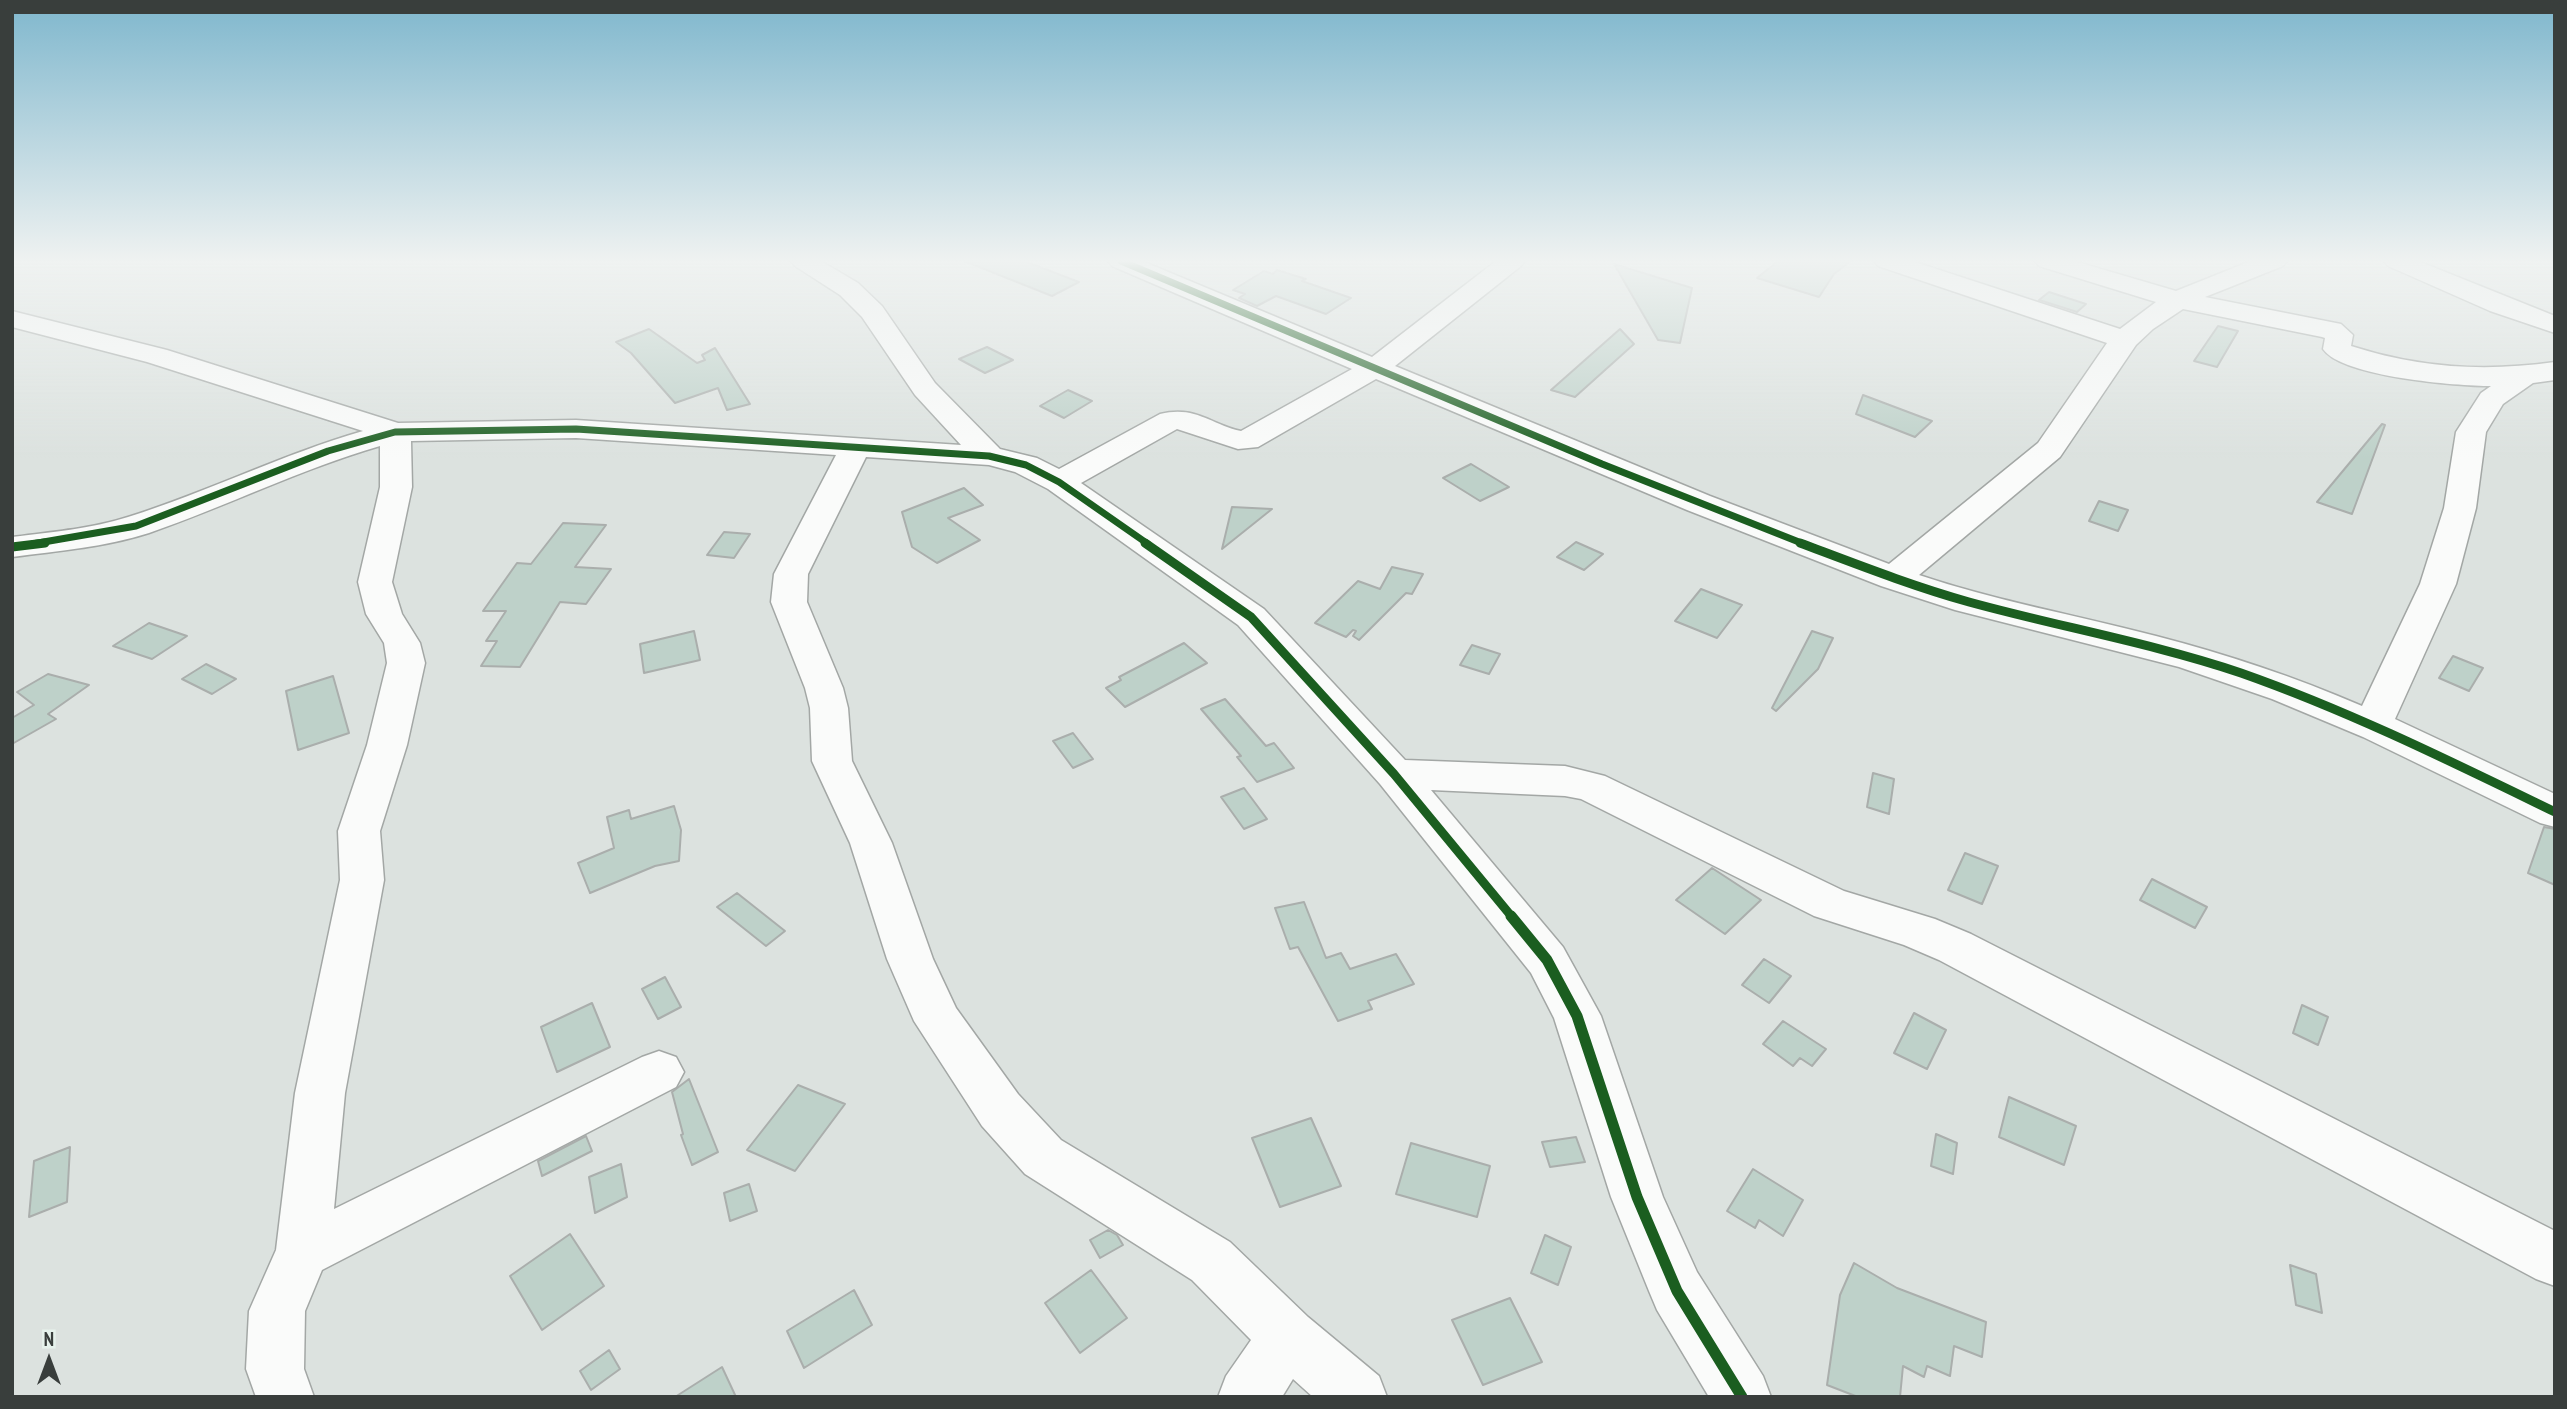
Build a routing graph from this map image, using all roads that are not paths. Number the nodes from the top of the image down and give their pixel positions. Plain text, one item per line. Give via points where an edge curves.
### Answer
1 (44, 327) edge
2 (882, 327) edge
3 (1279, 327) edge
4 (1428, 327) edge
5 (2085, 327) edge
6 (2142, 327) edge
7 (2314, 327) edge
8 (2125, 340) junction
9 (1376, 367) junction
10 (2539, 373) edge
11 (295, 398) junction
12 (395, 432) junction
13 (856, 447) junction
14 (989, 456) junction
15 (289, 466) junction
16 (1059, 482) junction
17 (12, 547) edge
18 (1893, 578) junction
19 (2373, 723) junction
20 (1394, 775) junction
21 (2555, 812) edge
22 (659, 1072) dead end
23 (303, 1252) junction
24 (2555, 1260) edge
25 (1288, 1338) junction
26 (285, 1397) edge
27 (1247, 1397) edge
28 (1358, 1397) edge
29 (1742, 1397) edge

1 - 11 street
2 - 14 street via 925,389
3 - 9 street
4 - 9 street
5 - 8 street
6 - 8 street
7 - 10 street via 2339,335 2337,349 2341,352 2406,371 2443,377
8 - 18 street via 2049,450
9 - 16 street via 1247,440 1233,439 1191,419 1171,420
9 - 18 street via 1632,477
10 - 19 street via 2491,400 2471,432 2460,508 2438,584
11 - 12 street
11 - 15 street via 307,432
12 - 13 street via 576,429
12 - 15 street
12 - 23 street via 396,487 375,582 406,663 387,745 359,831 362,880 320,1093
13 - 14 street
13 - 25 street via 791,574 789,602 824,688 832,761 871,843 910,959 939,1021 1000,1110 1043,1157 1210,1261
14 - 16 street via 1026,465
15 - 17 street via 135,526
16 - 20 street via 1251,617
18 - 19 street via 1963,602 2194,659
19 - 21 street
20 - 24 street via 1565,781 1591,786 1830,904 1955,947
20 - 29 street via 1547,960 1577,1016 1637,1197 1678,1291
22 - 23 street
23 - 26 street via 277,1311 275,1369
25 - 27 street
25 - 28 street

